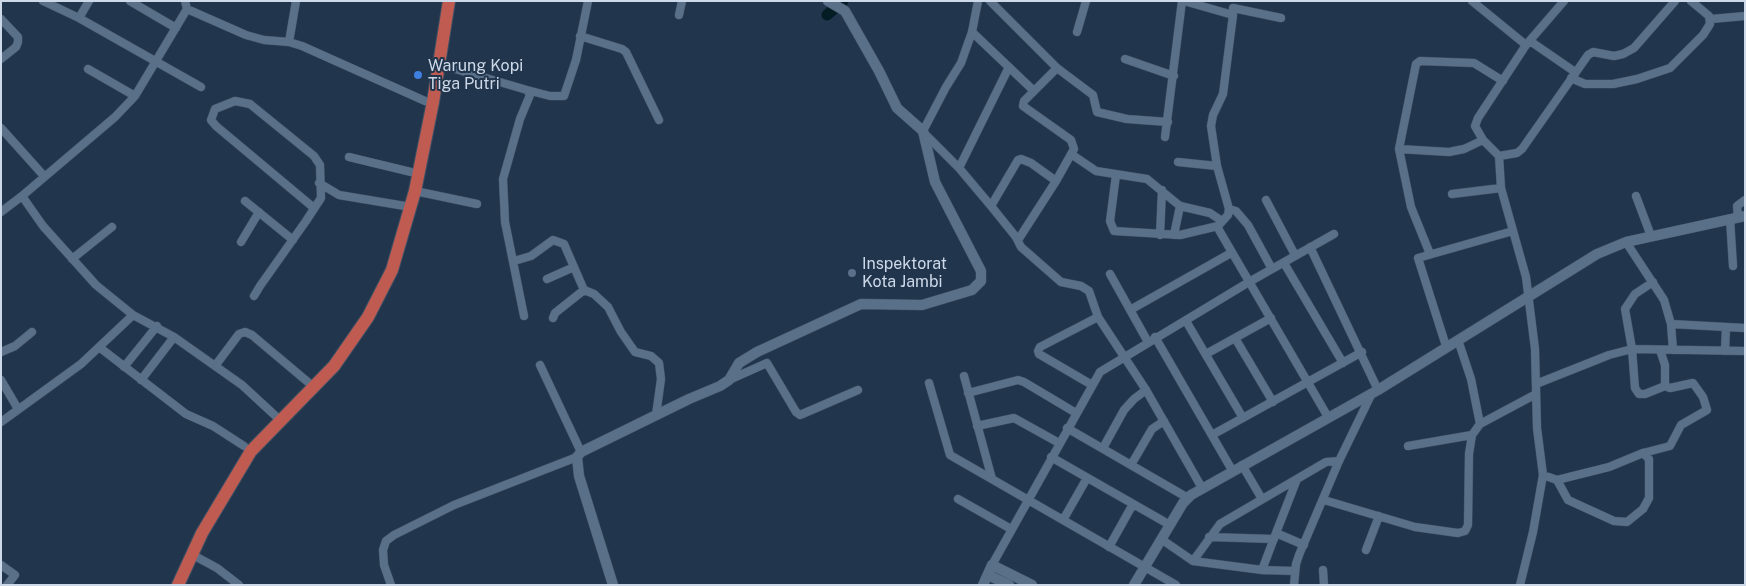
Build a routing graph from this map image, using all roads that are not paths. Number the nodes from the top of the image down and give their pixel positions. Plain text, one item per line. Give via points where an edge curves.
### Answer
1 (43, 1) edge
2 (89, 1) edge
3 (130, 1) edge
4 (296, 1) edge
5 (442, 1) edge
6 (449, 1) edge
7 (588, 1) edge
8 (682, 1) edge
9 (978, 1) edge
10 (990, 1) edge
11 (1086, 1) edge
12 (1183, 1) edge
13 (1472, 1) edge
14 (1675, 1) edge
15 (1691, 1) edge
16 (1560, 2) edge
17 (186, 5) edge
18 (836, 6) edge
19 (1233, 8) edge
20 (679, 15) dead end
21 (1745, 16) edge
22 (79, 18) junction
23 (1281, 18) dead end
24 (1, 19) edge
25 (1710, 19) junction
26 (176, 28) junction
27 (972, 32) junction
28 (1077, 32) dead end
29 (580, 36) junction
30 (289, 42) junction
31 (1528, 43) junction
32 (1, 59) edge
33 (1125, 59) dead end
34 (157, 61) junction
35 (438, 64) junction
36 (1009, 67) junction
37 (88, 68) dead end
38 (1058, 68) junction
39 (1573, 75) junction
40 (1174, 76) junction
41 (1503, 81) junction
42 (201, 87) dead end
43 (527, 90) junction
44 (1034, 91) junction
45 (136, 96) junction
46 (429, 102) junction
47 (660, 120) dead end
48 (1168, 122) junction
49 (1, 128) edge
50 (924, 133) junction
51 (1165, 138) dead end
52 (1483, 140) junction
53 (1399, 149) junction
54 (1071, 154) junction
55 (1499, 156) junction
56 (349, 157) dead end
57 (1178, 162) dead end
58 (1217, 166) junction
59 (959, 168) junction
60 (411, 172) junction
61 (1116, 175) junction
62 (44, 176) junction
63 (1056, 181) junction
64 (319, 184) junction
65 (1501, 188) junction
66 (1162, 190) junction
67 (415, 191) junction
68 (1452, 194) dead end
69 (339, 195) junction
70 (22, 196) junction
71 (1636, 196) dead end
72 (321, 198) junction
73 (1266, 200) dead end
74 (1745, 200) edge
75 (245, 202) dead end
76 (477, 204) dead end
77 (991, 206) junction
78 (1180, 206) junction
79 (407, 207) junction
80 (314, 208) junction
81 (1229, 208) junction
82 (1, 212) edge
83 (259, 212) junction
84 (1738, 218) edge
85 (1220, 223) junction
86 (112, 227) dead end
87 (1513, 231) junction
88 (1334, 234) dead end
89 (1160, 235) junction
90 (1174, 235) junction
91 (1651, 236) junction
92 (293, 240) junction
93 (1018, 240) junction
94 (241, 242) dead end
95 (1626, 242) junction
96 (1310, 247) junction
97 (1231, 252) junction
98 (1430, 254) junction
99 (1295, 255) junction
100 (72, 259) junction
101 (514, 261) junction
102 (1284, 263) junction
103 (1733, 266) dead end
104 (574, 267) junction
105 (1272, 269) junction
106 (1110, 274) dead end
107 (547, 279) dead end
108 (1249, 282) junction
109 (1653, 282) junction
110 (584, 290) junction
111 (254, 296) dead end
112 (1527, 296) junction
113 (1130, 310) junction
114 (133, 315) junction
115 (524, 316) dead end
116 (1098, 317) junction
117 (553, 318) dead end
118 (1271, 318) junction
119 (1186, 320) junction
120 (1671, 324) junction
121 (157, 326) junction
122 (1726, 327) junction
123 (1745, 328) edge
124 (32, 332) dead end
125 (174, 336) junction
126 (1234, 338) junction
127 (1152, 340) junction
128 (1458, 340) junction
129 (1446, 346) junction
130 (99, 348) junction
131 (1632, 349) junction
132 (1660, 350) junction
133 (1673, 350) junction
134 (1725, 351) junction
135 (1745, 351) edge
136 (1, 352) edge
137 (1362, 352) junction
138 (1206, 354) junction
139 (1122, 357) junction
140 (1343, 363) junction
141 (540, 365) dead end
142 (215, 366) junction
143 (124, 367) junction
144 (964, 376) dead end
145 (1, 380) edge
146 (141, 380) junction
147 (316, 380) junction
148 (729, 380) junction
149 (1308, 382) junction
150 (929, 383) dead end
151 (1536, 384) junction
152 (1092, 386) junction
153 (1665, 386) junction
154 (858, 390) dead end
155 (1146, 390) junction
156 (1375, 391) junction
157 (968, 393) junction
158 (1536, 394) junction
159 (1273, 402) junction
160 (18, 409) junction
161 (1076, 413) junction
162 (656, 415) junction
163 (1328, 417) junction
164 (278, 418) junction
165 (1243, 418) junction
166 (1164, 421) junction
167 (1, 422) edge
168 (1480, 424) junction
169 (977, 426) junction
170 (1068, 428) junction
171 (1212, 435) junction
172 (1472, 435) junction
173 (1059, 443) junction
174 (244, 446) junction
175 (1408, 446) dead end
176 (1103, 448) junction
177 (1643, 453) junction
178 (579, 454) junction
179 (1051, 457) junction
180 (1339, 461) junction
181 (1131, 465) junction
182 (1237, 468) junction
183 (1543, 475) junction
184 (1087, 478) junction
185 (992, 479) junction
186 (1297, 479) junction
187 (1557, 480) junction
188 (1202, 488) junction
189 (1188, 498) junction
190 (958, 499) dead end
191 (1262, 499) junction
192 (1027, 500) junction
193 (1324, 500) junction
194 (1133, 504) junction
195 (1379, 516) junction
196 (1063, 520) junction
197 (1170, 525) junction
198 (1011, 529) junction
199 (1275, 536) junction
200 (1209, 537) junction
201 (1161, 539) junction
202 (1304, 545) junction
203 (1109, 547) junction
204 (1366, 550) dead end
205 (191, 554) junction
206 (1193, 561) junction
207 (1, 565) edge
208 (1145, 567) junction
209 (1262, 570) junction
210 (1323, 570) dead end
211 (994, 571) edge
212 (1295, 571) junction
213 (7, 585) edge
214 (171, 585) edge
215 (178, 585) edge
216 (239, 585) edge
217 (391, 585) edge
218 (613, 585) edge
219 (983, 585) edge
220 (1009, 585) edge
221 (1032, 585) edge
222 (1134, 585) edge
223 (1176, 585) edge
224 (1294, 585) edge
225 (1324, 585) edge
226 (1520, 585) edge

1 - 22 street
2 - 22 street
3 - 26 street
4 - 30 street
5 - 46 highway
6 - 35 highway
7 - 29 street
8 - 20 street
9 - 27 street
10 - 38 street
11 - 28 street
12 - 19 street
12 - 40 street
13 - 31 street
14 - 39 street via 1634,48 1614,56 1593,52
15 - 25 street
16 - 31 street
17 - 26 street
17 - 30 street via 246,35
18 - 50 street via 879,71 897,108
19 - 23 street
19 - 58 street via 1223,94 1211,126
21 - 25 street
22 - 34 street
24 - 32 street via 18,37 16,47
25 - 39 street via 1703,35 1670,68 1613,84 1585,84
26 - 34 street
27 - 36 street
27 - 50 street via 961,63 946,86
29 - 43 street via 564,96
29 - 47 street via 626,52
30 - 46 street
31 - 39 street
31 - 41 street
33 - 40 street
34 - 42 street
34 - 45 street
35 - 43 street
35 - 46 highway
36 - 44 street
36 - 59 street
37 - 45 street
38 - 44 street
38 - 48 street via 1093,95 1097,112 1127,119
39 - 55 street via 1522,149 1518,153
40 - 48 street
41 - 52 street via 1475,126
41 - 53 street via 1474,63 1418,62
43 - 101 street via 530,95 504,179 505,222
44 - 54 street via 1024,101 1024,106 1071,140 1074,144
45 - 62 street
46 - 60 highway
46 - 67 highway
48 - 51 street
49 - 62 street
50 - 59 street
50 - 148 street via 935,182 981,271 981,281 972,290 922,305 861,304 757,352 739,363
52 - 53 street via 1464,150 1449,152
52 - 55 street
53 - 98 street via 1411,207
54 - 61 street via 1096,171
54 - 63 street
55 - 65 street
56 - 60 street
57 - 58 street
58 - 81 street
59 - 77 street
60 - 79 highway
61 - 66 street via 1147,178
61 - 89 street via 1111,228
62 - 70 street
63 - 77 street via 1021,158
63 - 93 street
64 - 69 street
64 - 72 street
64 - 80 street via 320,165 314,156 250,104 235,101 215,109 211,120 216,126
65 - 68 street
65 - 87 street
66 - 78 street
66 - 89 street
67 - 76 street
67 - 79 highway
69 - 72 street
69 - 79 street
70 - 82 street
70 - 100 street
71 - 91 street
72 - 80 street
73 - 99 street
74 - 84 street via 1737,206
75 - 83 street
77 - 93 street
78 - 85 street via 1210,214
78 - 90 street
79 - 147 highway via 397,256 386,284 359,330
80 - 92 street
81 - 85 street via 1228,215
81 - 105 street via 1248,225
83 - 92 street
83 - 94 street
84 - 91 street
84 - 103 street
85 - 90 street
85 - 97 street
86 - 100 street
87 - 98 street
87 - 112 street via 1526,277
88 - 96 street
89 - 90 street
91 - 95 street
92 - 111 street
93 - 116 street via 1021,247 1061,282 1085,287 1093,299
95 - 109 street
95 - 112 street via 1597,254
96 - 99 street
96 - 137 street
97 - 108 street
97 - 113 street
98 - 129 street via 1418,258
99 - 102 street
100 - 114 street via 96,285
101 - 104 street via 531,256 553,240 558,240 564,244
101 - 115 street
102 - 105 street
102 - 140 street
104 - 107 street
104 - 110 street
105 - 108 street
106 - 113 street
108 - 118 street
108 - 119 street
109 - 120 street via 1664,300
109 - 131 street via 1635,294 1625,309
110 - 117 street
110 - 162 street via 594,294 608,307 635,352 659,362 661,379
112 - 128 street
112 - 151 street
113 - 127 street
114 - 121 street
114 - 130 street
116 - 139 street
116 - 152 street via 1038,351
118 - 126 street
118 - 149 street
119 - 127 street
119 - 138 street
120 - 122 street
120 - 133 street
121 - 125 street
121 - 143 street
122 - 123 street
122 - 134 street
124 - 136 street via 15,346
125 - 142 street
125 - 146 street
126 - 138 street
126 - 159 street
127 - 139 street
127 - 171 street
128 - 129 street
128 - 168 street via 1471,379
129 - 156 street
130 - 143 street
130 - 160 street via 82,364
131 - 132 street
131 - 151 street
131 - 153 street via 1636,391 1645,394
132 - 133 street
132 - 153 street via 1665,365
133 - 134 street
134 - 135 street
137 - 140 street
137 - 156 street
138 - 165 street
139 - 152 street via 1100,372
139 - 155 street
140 - 149 street
141 - 178 street
142 - 147 street via 239,334 245,332
142 - 164 street via 242,385
143 - 146 street
144 - 157 street
145 - 160 street
146 - 174 street via 186,414 213,426
147 - 164 highway
148 - 154 street via 767,363 800,415
148 - 162 street
149 - 159 street
149 - 163 street
150 - 185 street via 950,455
151 - 158 street
152 - 161 street
153 - 177 street via 1670,388 1694,383 1707,410 1681,425 1670,446
155 - 166 street
155 - 176 street via 1124,410
156 - 163 street
156 - 180 street
157 - 161 street via 1018,380
157 - 169 street
158 - 168 street
158 - 183 street
159 - 165 street
160 - 167 street
161 - 170 street
162 - 178 street
163 - 182 street
164 - 174 highway
164 - 205 highway via 233,478
165 - 171 street
166 - 181 street via 1152,429
166 - 188 street
168 - 172 street
169 - 173 street via 1014,418
169 - 185 street
170 - 173 street
170 - 176 street
171 - 182 street
172 - 175 street
172 - 195 street via 1468,526 1465,531 1458,533 1415,527
173 - 179 street
174 - 214 highway via 184,552
176 - 181 street
177 - 187 street via 1609,467
177 - 187 street via 1649,459 1649,498 1643,510 1627,522 1614,521 1568,500
178 - 217 street via 454,505 394,535 386,541 383,550
178 - 218 street via 579,476
179 - 184 street
179 - 192 street
180 - 186 street via 1326,462
180 - 193 street
181 - 189 street
182 - 188 street
182 - 191 street
183 - 187 street
183 - 226 street
184 - 194 street
184 - 196 street
185 - 192 street
186 - 191 street
186 - 199 street
188 - 189 street
189 - 197 street
190 - 198 street
191 - 200 street via 1220,524
192 - 196 street
192 - 198 street
193 - 195 street
193 - 202 street
194 - 197 street
194 - 203 street
195 - 204 street
196 - 203 street
197 - 201 street
198 - 211 street
199 - 200 street
199 - 202 street
199 - 209 street
200 - 206 street
201 - 206 street
201 - 208 street
202 - 212 street
203 - 208 street
205 - 215 highway
205 - 216 street
206 - 209 street
207 - 213 street via 15,575
208 - 222 street
208 - 223 street
209 - 212 street
210 - 225 street
211 - 219 street
211 - 220 street
211 - 221 street
212 - 224 street

